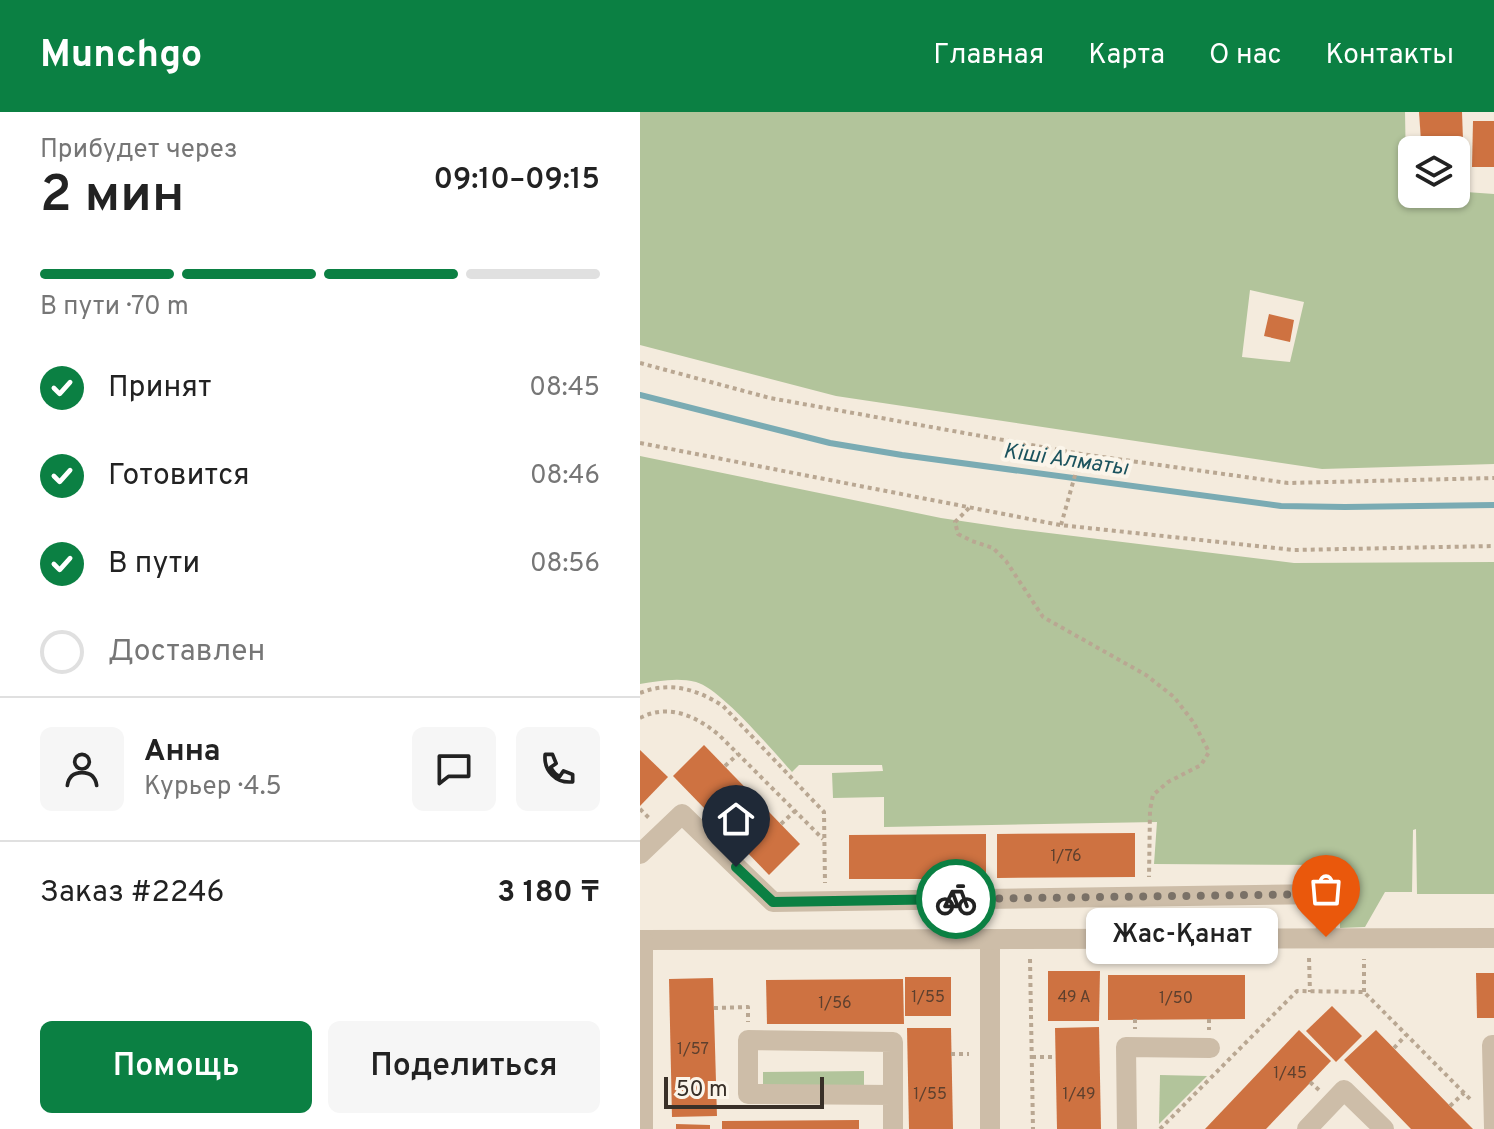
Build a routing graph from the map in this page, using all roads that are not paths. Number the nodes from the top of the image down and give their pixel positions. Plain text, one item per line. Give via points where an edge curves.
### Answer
1 (640, 854) edge
2 (1317, 938) junction
3 (1494, 938) edge
4 (990, 939) junction
5 (642, 940) edge
6 (1494, 1045) edge
7 (1210, 1048) dead end
8 (893, 1095) junction
9 (1494, 1126) edge
10 (643, 1129) edge
11 (893, 1129) edge
12 (990, 1129) edge
13 (1127, 1129) edge
14 (1307, 1129) edge
15 (1384, 1129) edge

1 - 2 street via 682,814 773,902 1325,894
2 - 3 street
2 - 4 street
4 - 5 street
4 - 12 street
5 - 10 street
6 - 9 street
7 - 13 street via 1126,1047
8 - 8 street via 748,1094 748,1040 893,1042
8 - 11 street
14 - 15 street via 1344,1090

